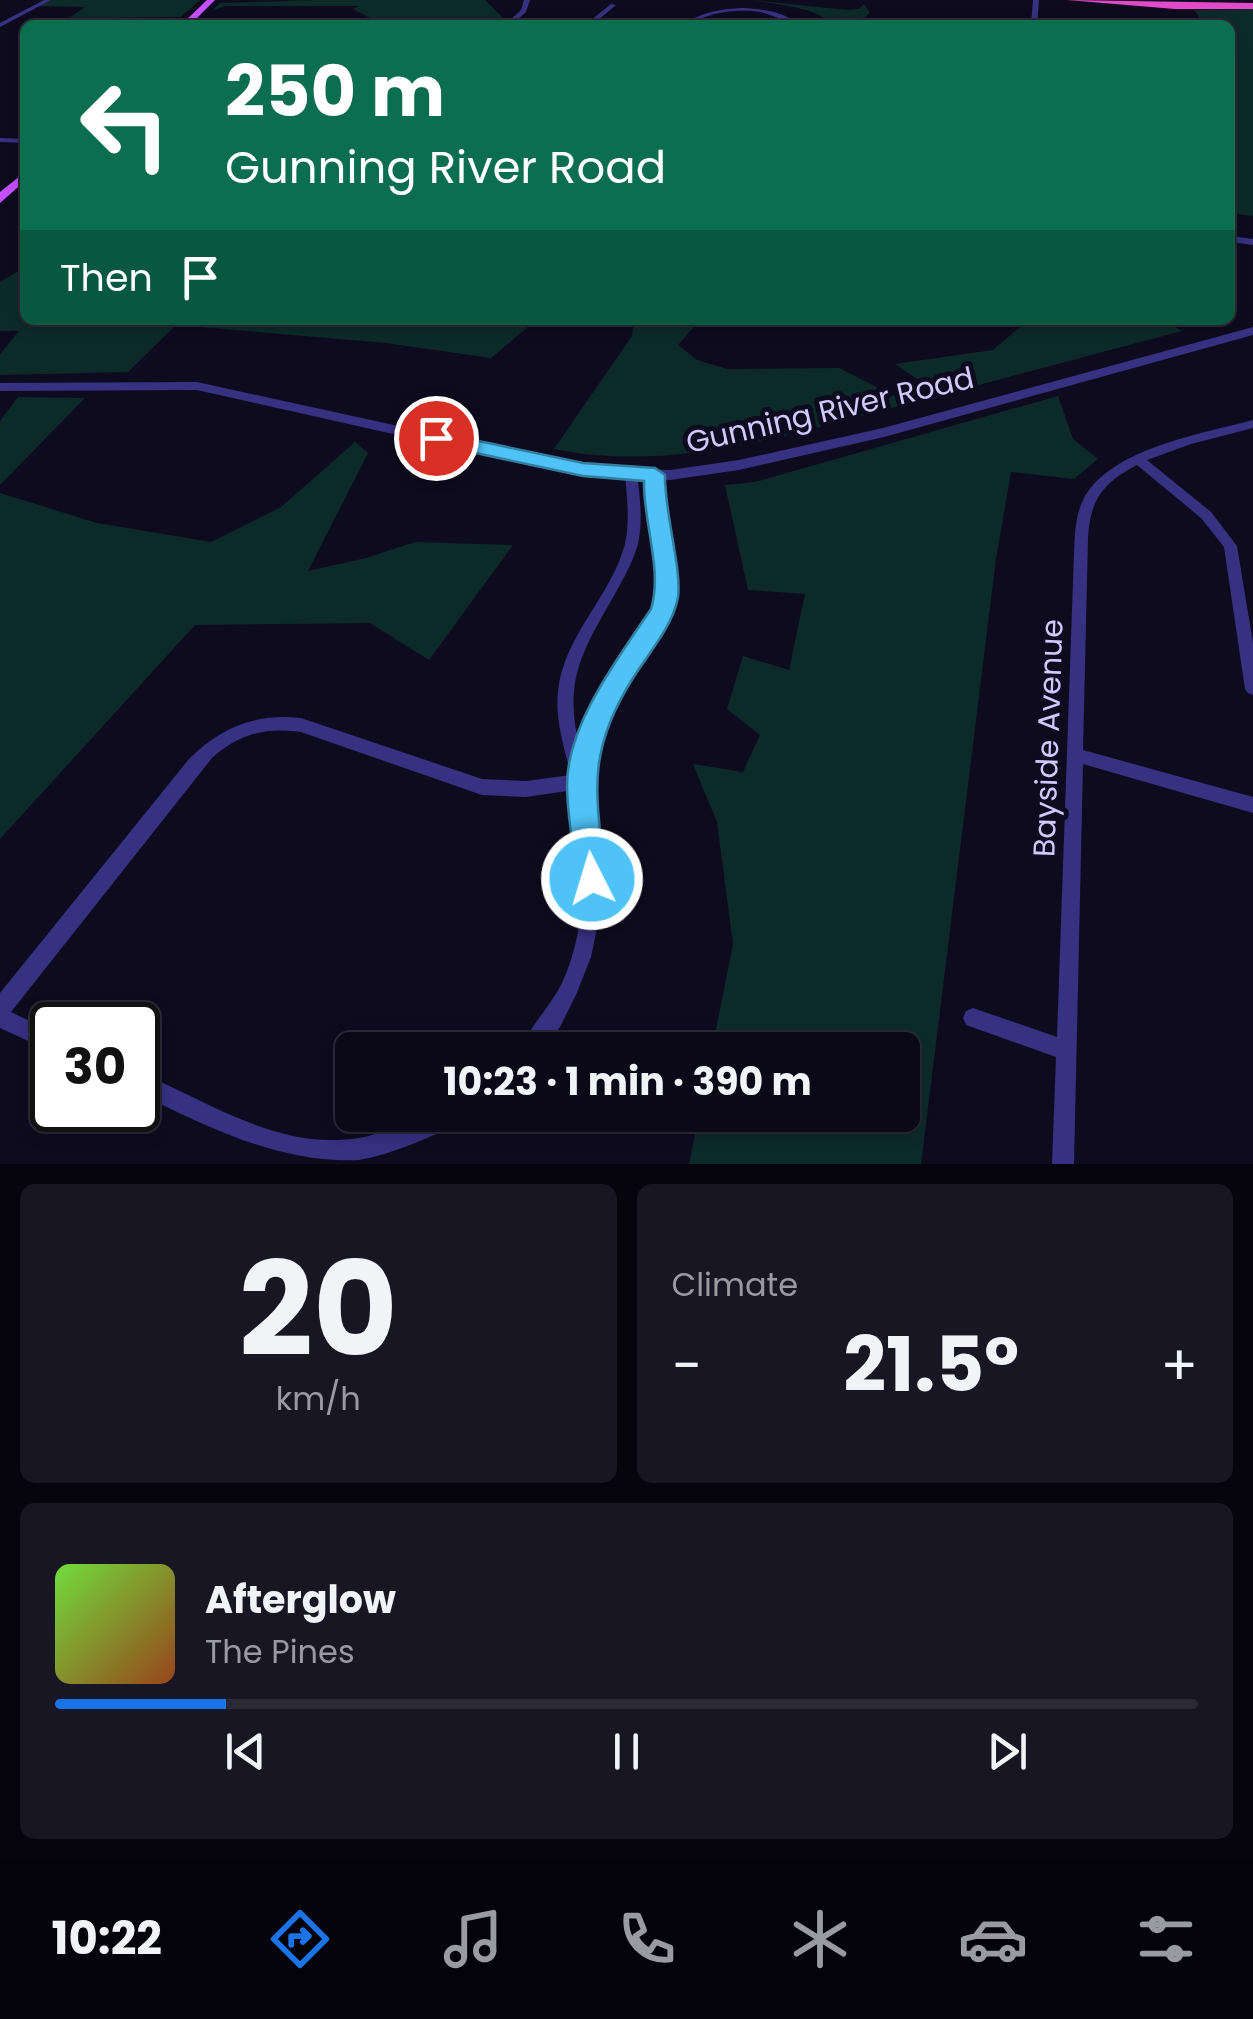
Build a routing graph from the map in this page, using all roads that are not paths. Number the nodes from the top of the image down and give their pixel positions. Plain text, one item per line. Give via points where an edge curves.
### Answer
1 (48, 0) edge
2 (211, 0) edge
3 (527, 0) edge
4 (771, 0) edge
5 (1071, 0) edge
6 (613, 5) dead end
7 (1253, 6) edge
8 (758, 12) junction
9 (190, 20) edge
10 (514, 20) edge
11 (594, 20) edge
12 (693, 20) edge
13 (790, 20) edge
14 (0, 25) edge
15 (20, 180) edge
16 (0, 198) edge
17 (1251, 333) edge
18 (0, 387) edge
19 (1253, 424) edge
20 (1139, 460) junction
21 (631, 474) junction
22 (655, 475) junction
23 (1253, 689) edge
24 (1076, 755) junction
25 (581, 781) junction
26 (1253, 805) edge
27 (0, 1009) edge
28 (0, 1018) edge
29 (973, 1018) dead end
30 (30, 1032) edge
31 (545, 1032) edge
32 (1066, 1050) junction
33 (160, 1092) edge
34 (415, 1132) edge
35 (1063, 1164) edge

1 - 14 street
2 - 9 main road
3 - 10 street
4 - 8 street
5 - 7 highway
6 - 11 street
8 - 12 street via 705,12
8 - 13 street
15 - 16 main road
17 - 22 street, Gunning River Road via 884,432 739,465
18 - 21 street, Gunning River Road via 197,386 545,463
19 - 20 street, Bayside Avenue
20 - 23 street via 1206,515 1230,546
20 - 24 street, Bayside Avenue via 1104,479 1082,521
21 - 22 street, Gunning River Road
21 - 25 street via 635,517 628,556 567,678 564,709
22 - 25 street via 667,594 608,696
24 - 26 street
24 - 32 street, Bayside Avenue
25 - 27 street via 482,788 301,725 278,721 232,730 195,764
25 - 31 street via 594,908 580,970
28 - 30 street
29 - 32 street
32 - 35 street, Bayside Avenue
33 - 34 street via 252,1135 305,1150 357,1149

